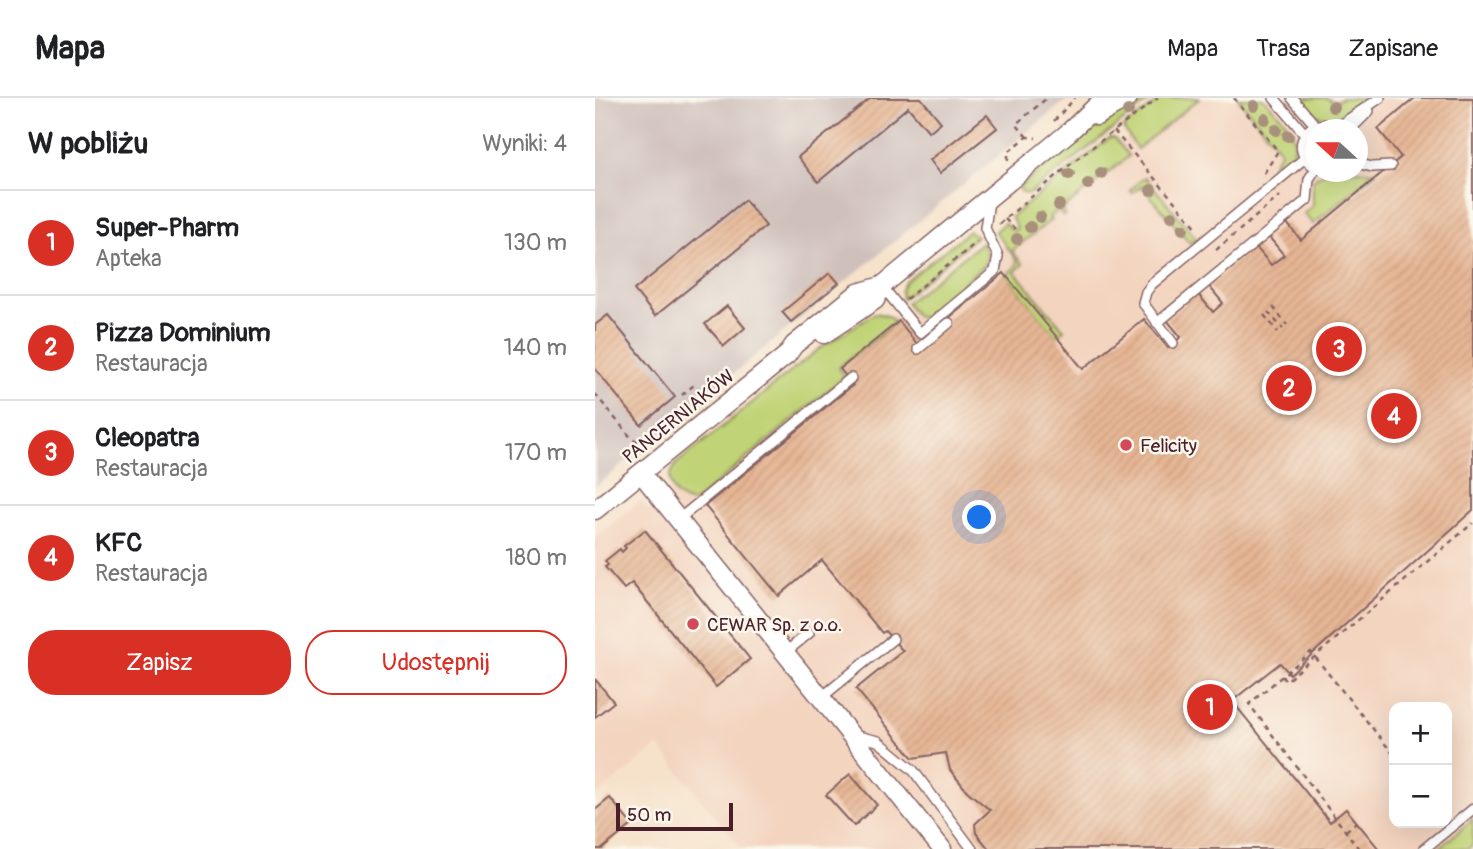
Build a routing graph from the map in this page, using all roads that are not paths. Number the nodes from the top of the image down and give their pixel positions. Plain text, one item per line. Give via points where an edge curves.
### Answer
1 (1105, 98) edge
2 (1128, 98) edge
3 (1275, 98) edge
4 (1292, 98) edge
5 (1381, 98) edge
6 (1310, 119) edge
7 (1351, 119) edge
8 (1361, 119) edge
9 (1069, 132) junction
10 (1305, 134) joint
11 (1305, 158) joint
12 (1368, 166) edge
13 (1391, 166) dead end
14 (1309, 182) edge
15 (992, 195) junction
16 (882, 286) junction
17 (949, 323) dead end
18 (1157, 323) junction
19 (1173, 343) dead end
20 (918, 349) dead end
21 (851, 378) dead end
22 (641, 473) junction
23 (595, 510) edge
24 (679, 519) junction
25 (809, 633) dead end
26 (893, 639) dead end
27 (786, 652) junction
28 (823, 697) junction
29 (852, 734) junction
30 (1473, 809) edge
31 (943, 849) edge
32 (972, 849) edge
33 (1424, 849) edge

1 - 9 street, PANCERNIAKÓW
2 - 9 street, PANCERNIAKÓW
3 - 10 lane
4 - 6 lane
5 - 7 lane
5 - 8 lane
9 - 15 street, PANCERNIAKÓW
10 - 11 lane via 1301,146
11 - 18 lane via 1152,284 1143,303
12 - 13 lane
14 - 18 lane via 1307,200
15 - 16 street, PANCERNIAKÓW
15 - 16 lane via 986,234 998,256 995,271 920,333
16 - 22 street, PANCERNIAKÓW via 858,293
17 - 20 lane
18 - 19 lane
21 - 24 lane
22 - 23 street, PANCERNIAKÓW
22 - 24 street
24 - 27 street
25 - 27 lane
26 - 28 lane
27 - 28 street
28 - 29 street
29 - 31 street
29 - 32 lane via 879,741 913,770
30 - 33 lane

